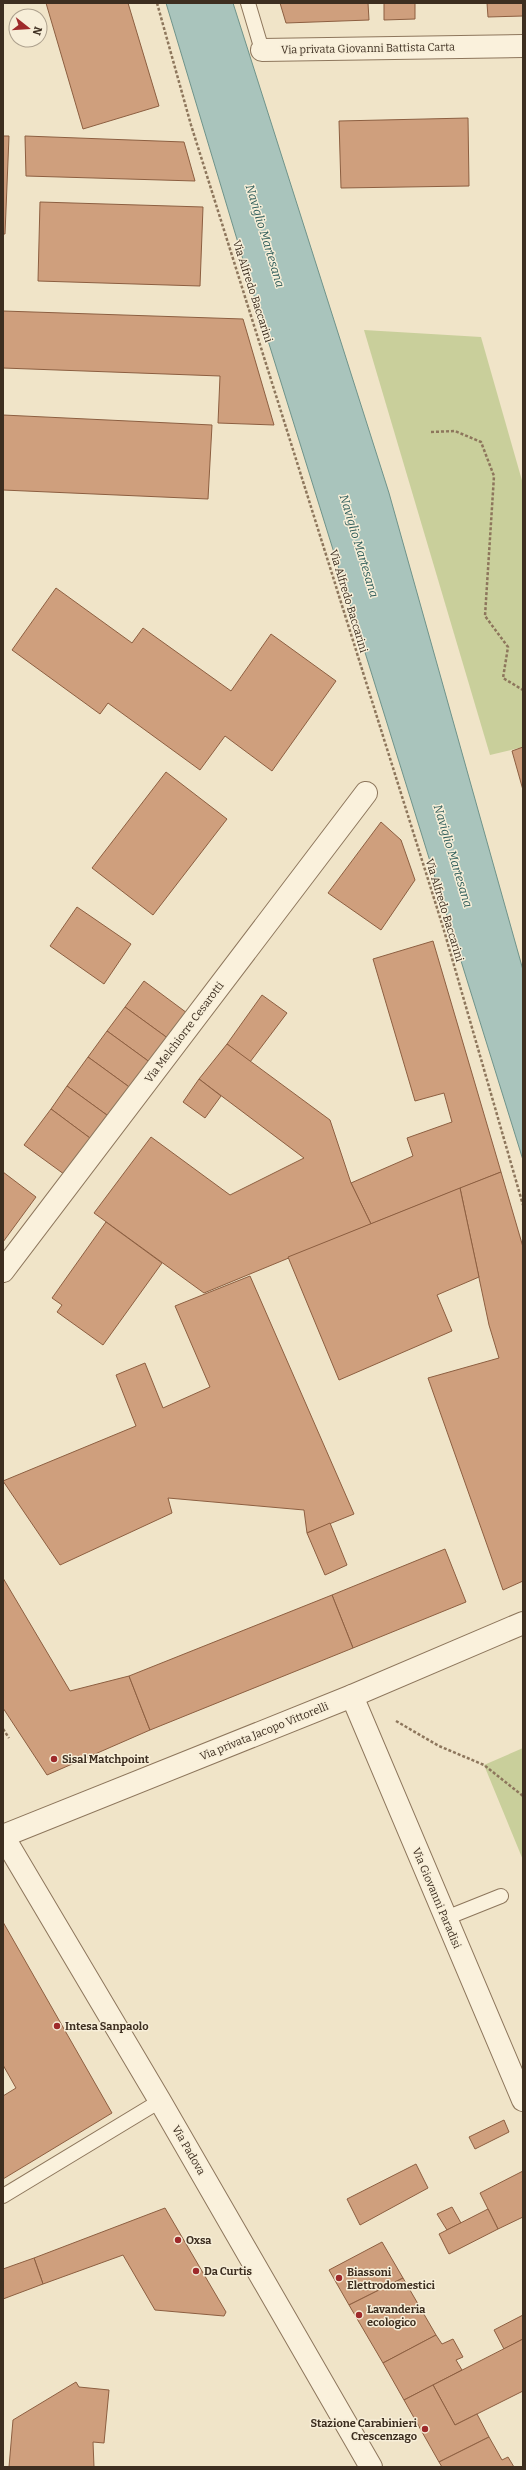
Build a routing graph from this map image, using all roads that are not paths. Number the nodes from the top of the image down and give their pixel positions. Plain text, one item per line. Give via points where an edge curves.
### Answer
1 (248, 3) edge
2 (523, 46) edge
3 (262, 50) joint
4 (366, 794) dead end
5 (3, 1271) edge
6 (523, 1623) edge
7 (352, 1696) junction
8 (3, 1836) edge
9 (501, 1896) dead end
10 (446, 1918) junction
11 (523, 2100) edge
12 (160, 2101) junction
13 (3, 2196) edge
14 (371, 2467) edge

1 - 3 lane, Via privata Giovanni Battista Carta
2 - 3 street, Via privata Giovanni Battista Carta
4 - 5 street, Via Melchiorre Cesarotti
6 - 7 street, Via privata Jacopo Vittorelli
7 - 8 street, Via privata Jacopo Vittorelli
7 - 10 street, Via Giovanni Paradisi
8 - 12 street, Via Padova
9 - 10 lane
10 - 11 street, Via Giovanni Paradisi
12 - 13 lane
12 - 14 street, Via Padova

